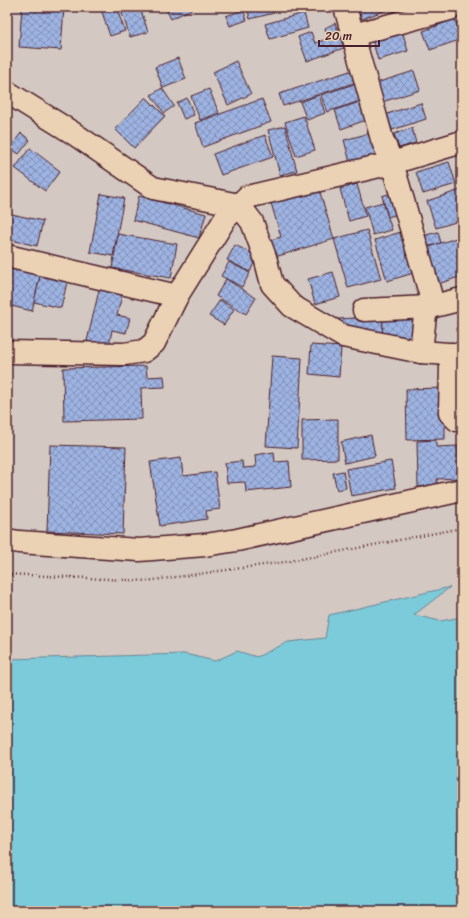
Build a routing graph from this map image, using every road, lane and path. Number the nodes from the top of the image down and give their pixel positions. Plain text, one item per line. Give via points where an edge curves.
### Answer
1 (345, 7) edge
2 (450, 9) dead end
3 (354, 35) junction
4 (8, 95) edge
5 (462, 142) edge
6 (392, 163) junction
7 (239, 205) junction
8 (7, 256) edge
9 (177, 296) junction
10 (462, 299) edge
11 (430, 307) junction
12 (364, 310) dead end
13 (7, 352) edge
14 (420, 352) junction
15 (457, 355) edge
16 (462, 421) edge
17 (462, 490) edge
18 (7, 540) edge

1 - 3 street
2 - 3 street
3 - 6 street via 382,139
4 - 7 street via 73,133 153,188
5 - 6 street
6 - 7 street via 247,197
6 - 11 street via 430,293
7 - 9 street via 225,219
7 - 14 street via 252,222 272,284 292,306 343,336
8 - 9 street
9 - 13 street via 154,343 144,351 124,354
10 - 11 street
11 - 12 street
11 - 14 street via 425,315
14 - 15 street
15 - 16 street via 450,365 450,413
17 - 18 street via 205,545 139,550

